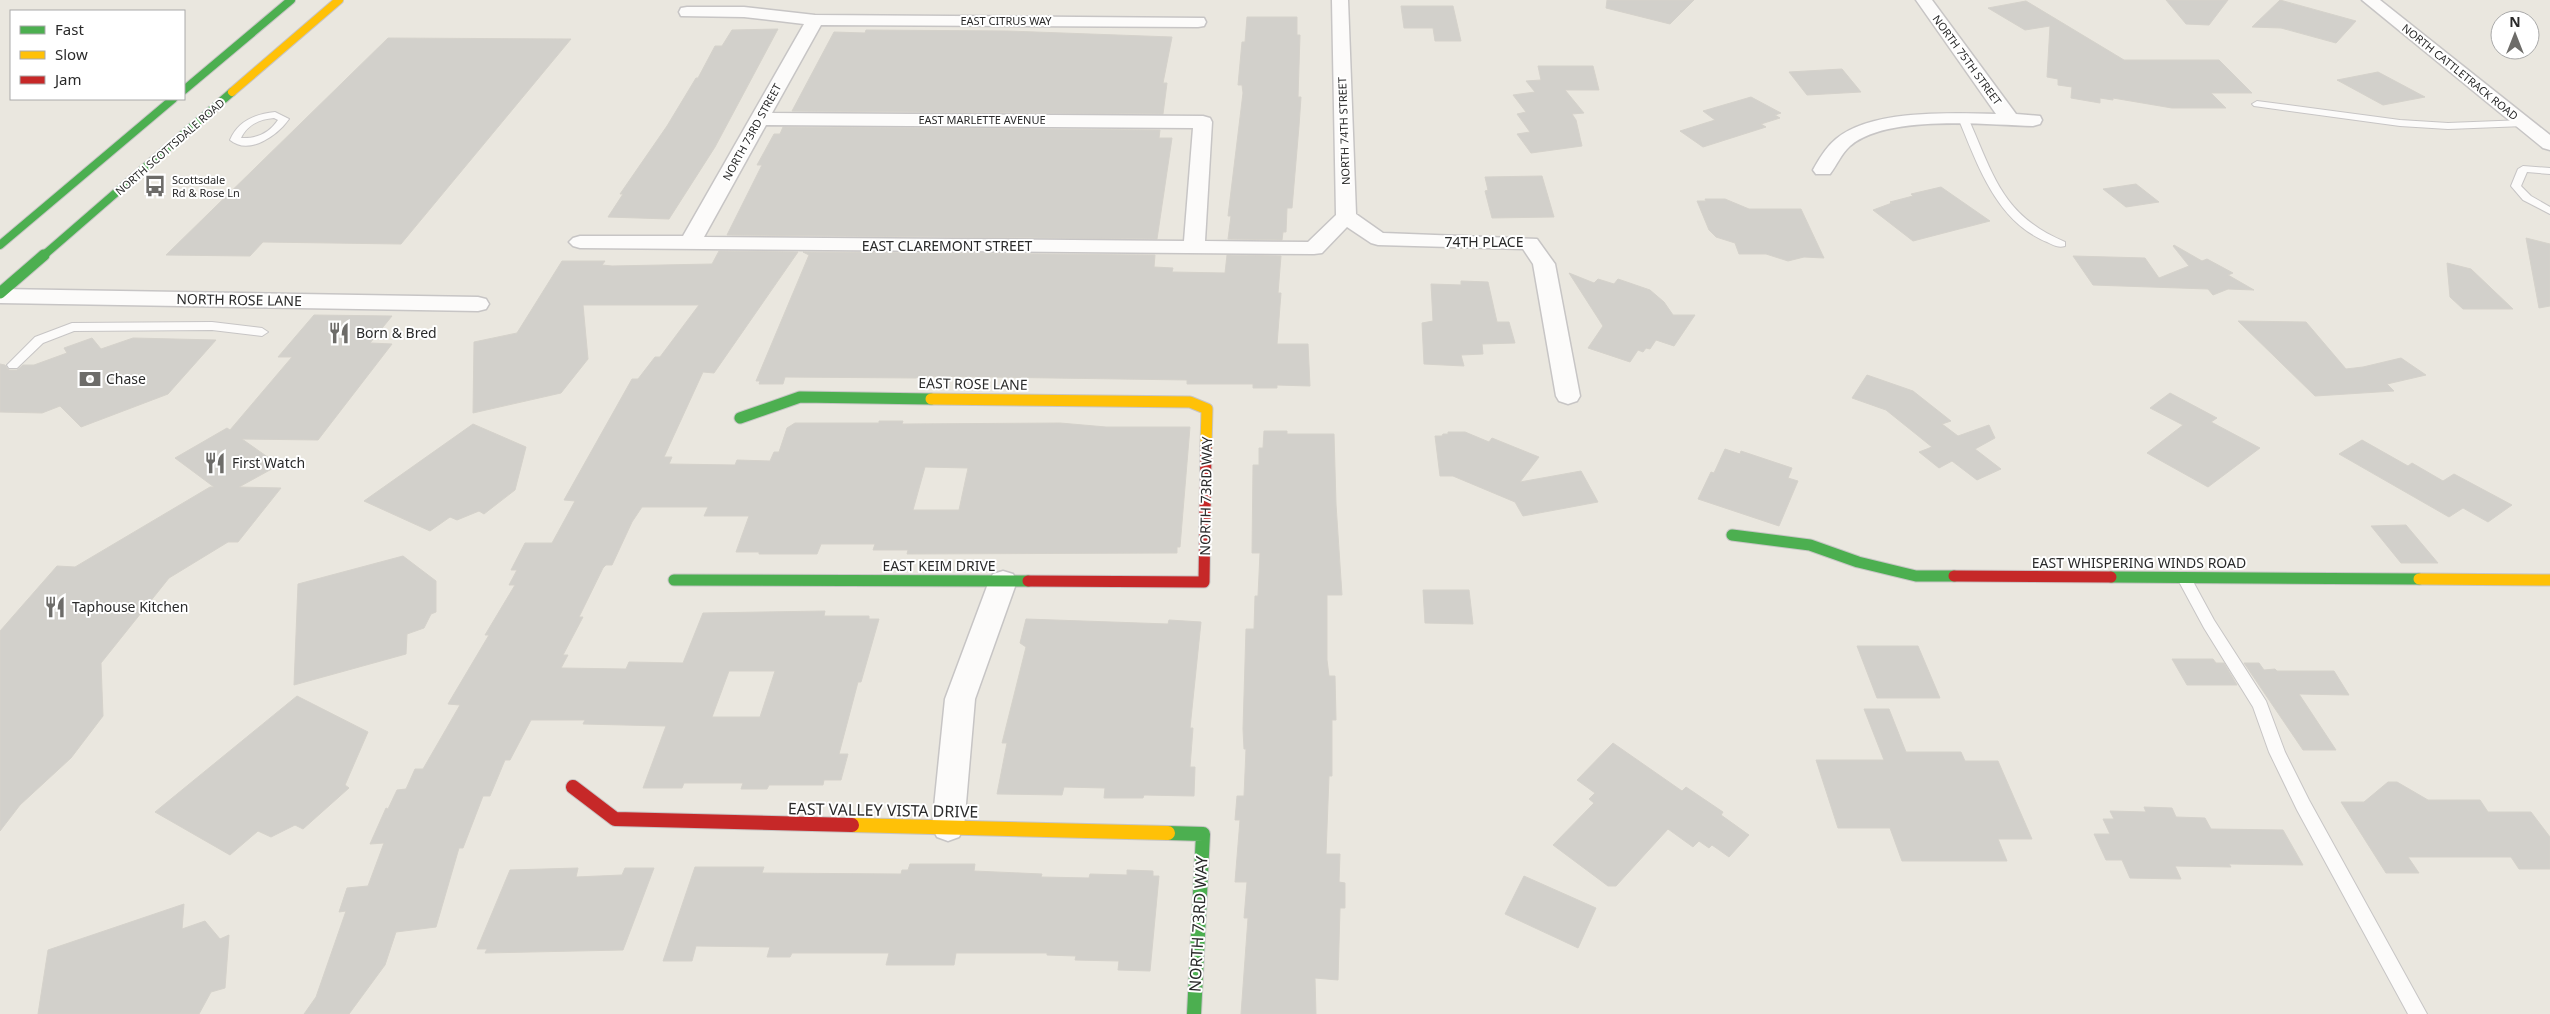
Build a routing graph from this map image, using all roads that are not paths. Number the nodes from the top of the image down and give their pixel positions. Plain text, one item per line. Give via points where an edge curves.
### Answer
1 (291, 0) edge
2 (339, 0) edge
3 (1340, 0) edge
4 (1924, 0) edge
5 (2370, 0) edge
6 (687, 12) dead end
7 (815, 20) junction
8 (1198, 22) dead end
9 (185, 89) edge
10 (172, 100) edge
11 (2257, 104) dead end
12 (760, 119) junction
13 (1964, 120) junction
14 (2033, 120) dead end
15 (2011, 121) junction
16 (2524, 123) junction
17 (2550, 144) edge
18 (1824, 170) dead end
19 (2550, 171) edge
20 (2550, 211) edge
21 (1346, 216) junction
22 (580, 242) dead end
23 (690, 244) junction
24 (2061, 244) dead end
25 (0, 245) edge
26 (1194, 248) junction
27 (0, 294) edge
28 (478, 304) dead end
29 (262, 332) dead end
30 (13, 365) dead end
31 (1568, 396) dead end
32 (1208, 409) joint
33 (740, 418) dead end
34 (1732, 535) dead end
35 (2184, 578) junction
36 (674, 580) dead end
37 (2550, 580) edge
38 (1003, 581) junction
39 (1204, 582) joint
40 (573, 787) dead end
41 (948, 827) junction
42 (1203, 834) joint
43 (1194, 1014) edge
44 (2418, 1014) edge

1 - 9 street
2 - 27 street, NORTH SCOTTSDALE ROAD
3 - 21 street, NORTH 74TH STREET
4 - 15 street, NORTH 75TH STREET
5 - 16 street, NORTH CATTLETRACK ROAD
6 - 7 street, EAST CITRUS WAY via 744,12
7 - 8 street, EAST CITRUS WAY
7 - 12 street, NORTH 73RD STREET
10 - 25 street
11 - 16 lane via 2400,123 2448,126
12 - 23 street, NORTH 73RD STREET
12 - 26 street, EAST MARLETTE AVENUE via 1204,122
13 - 15 street
13 - 18 street via 1927,120 1870,129 1852,136 1832,152
13 - 24 lane via 2012,215 2032,231
14 - 15 street
16 - 17 street, NORTH CATTLETRACK ROAD
19 - 20 lane via 2523,169 2516,186 2528,198
21 - 26 street, EAST CLAREMONT STREET via 1314,248
21 - 31 street, 74TH PLACE via 1378,240 1530,243 1544,264
22 - 23 street, EAST CLAREMONT STREET
23 - 26 street, EAST CLAREMONT STREET
27 - 28 street, NORTH ROSE LANE
29 - 30 lane via 212,326 72,327 39,340
32 - 33 street, EAST ROSE LANE via 1190,402 800,397
32 - 39 street, NORTH 73RD WAY
34 - 35 street, EAST WHISPERING WINDS ROAD via 1810,545 1858,562 1916,576
35 - 37 street, EAST WHISPERING WINDS ROAD
35 - 44 lane via 2260,705 2277,752 2303,805
36 - 38 street, EAST KEIM DRIVE
38 - 39 street, EAST KEIM DRIVE
38 - 41 street via 960,699
40 - 41 street, EAST VALLEY VISTA DRIVE via 615,820
41 - 42 street, EAST VALLEY VISTA DRIVE
42 - 43 street, NORTH 73RD WAY

